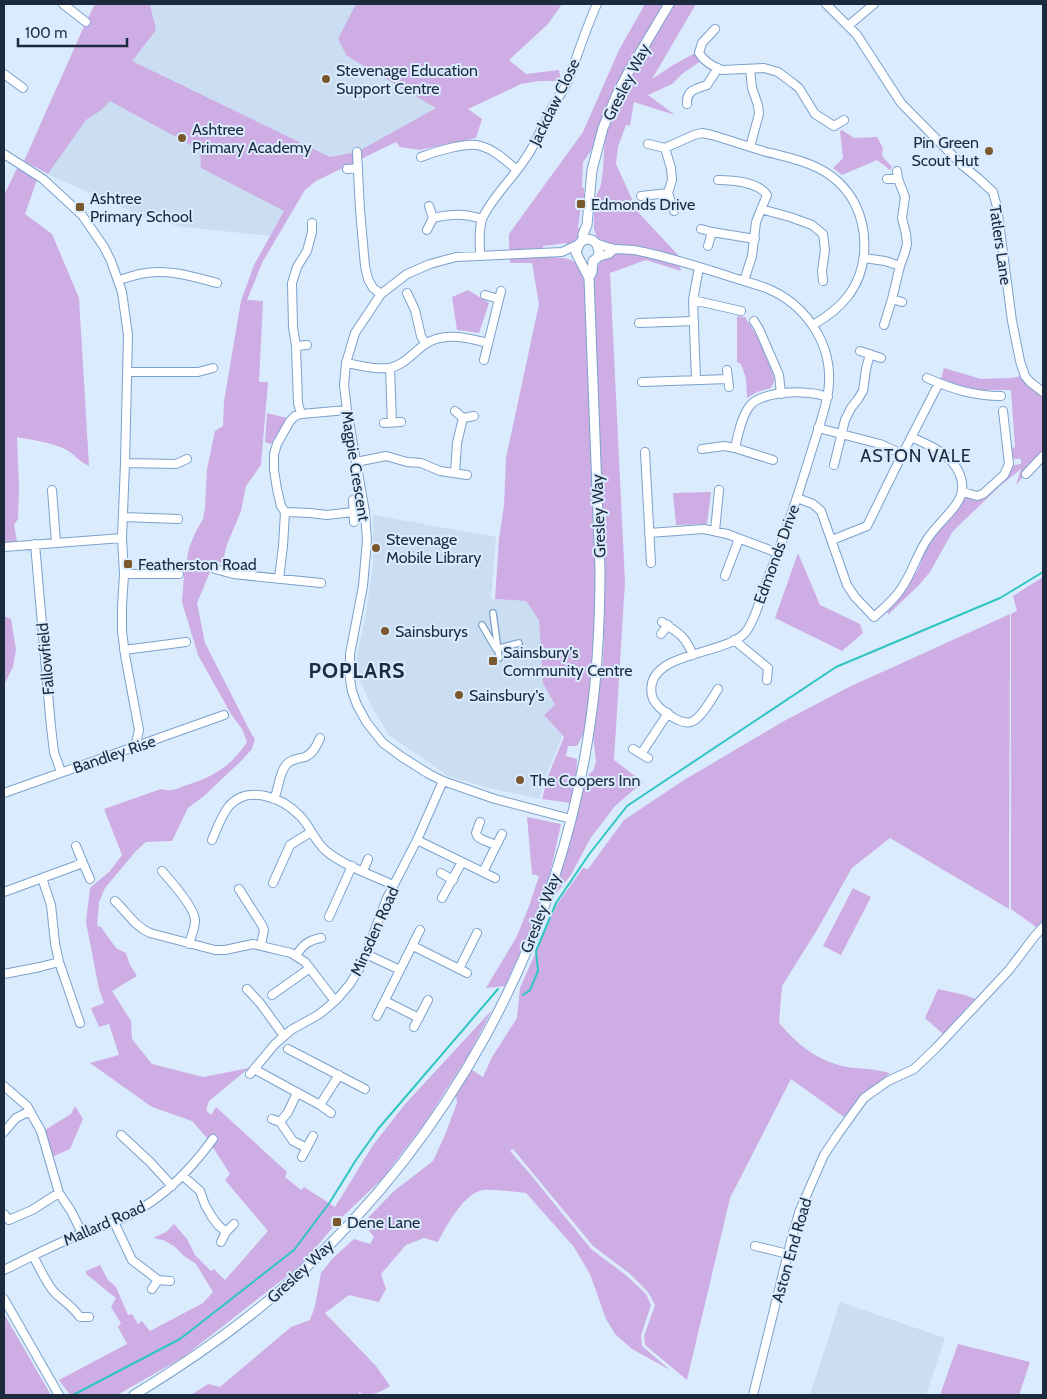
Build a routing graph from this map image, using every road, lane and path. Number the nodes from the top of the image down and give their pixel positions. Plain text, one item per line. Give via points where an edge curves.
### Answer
1 (63, 4) edge
2 (597, 4) edge
3 (669, 4) edge
4 (826, 4) edge
5 (874, 4) edge
6 (86, 22) dead end
7 (848, 26) junction
8 (715, 29) dead end
9 (718, 68) junction
10 (750, 69) junction
11 (4, 74) edge
12 (23, 88) dead end
13 (687, 104) dead end
14 (844, 120) dead end
15 (834, 126) junction
16 (482, 136) dead end
17 (835, 136) dead end
18 (428, 144) dead end
19 (648, 144) dead end
20 (480, 145) junction
21 (750, 147) junction
22 (665, 148) junction
23 (357, 152) dead end
24 (431, 153) junction
25 (4, 154) edge
26 (421, 157) dead end
27 (358, 168) junction
28 (347, 169) dead end
29 (517, 170) junction
30 (887, 179) dead end
31 (718, 180) dead end
32 (668, 193) junction
33 (641, 196) dead end
34 (429, 206) dead end
35 (761, 209) junction
36 (674, 212) dead end
37 (433, 218) junction
38 (482, 219) junction
39 (312, 223) dead end
40 (702, 229) dead end
41 (427, 230) dead end
42 (312, 232) junction
43 (322, 232) dead end
44 (712, 232) junction
45 (755, 239) junction
46 (588, 242) junction
47 (708, 246) dead end
48 (614, 249) junction
49 (562, 252) junction
50 (480, 255) junction
51 (580, 258) junction
52 (864, 258) junction
53 (595, 259) junction
54 (900, 266) junction
55 (698, 267) junction
56 (589, 278) junction
57 (118, 280) junction
58 (744, 281) junction
59 (822, 281) dead end
60 (217, 283) dead end
61 (407, 293) dead end
62 (381, 294) junction
63 (485, 295) dead end
64 (692, 300) junction
65 (892, 300) junction
66 (902, 302) dead end
67 (741, 311) dead end
68 (694, 321) junction
69 (754, 321) dead end
70 (639, 323) dead end
71 (813, 325) junction
72 (884, 325) dead end
73 (488, 343) junction
74 (426, 344) junction
75 (307, 345) dead end
76 (296, 346) junction
77 (860, 351) dead end
78 (870, 354) junction
79 (881, 358) dead end
80 (484, 360) dead end
81 (346, 363) junction
82 (213, 368) dead end
83 (390, 368) junction
84 (727, 370) dead end
85 (128, 372) junction
86 (927, 378) dead end
87 (696, 380) junction
88 (642, 382) dead end
89 (939, 383) junction
90 (1043, 392) edge
91 (781, 394) junction
92 (1001, 396) dead end
93 (828, 397) junction
94 (346, 410) junction
95 (455, 411) dead end
96 (1003, 411) dead end
97 (301, 414) junction
98 (474, 416) dead end
99 (463, 418) junction
100 (392, 423) dead end
101 (818, 428) junction
102 (842, 435) junction
103 (911, 437) junction
104 (713, 439) dead end
105 (712, 448) junction
106 (735, 448) junction
107 (702, 449) dead end
108 (902, 454) junction
109 (1043, 456) edge
110 (187, 459) dead end
111 (655, 459) dead end
112 (768, 461) dead end
113 (356, 462) junction
114 (125, 463) junction
115 (834, 464) dead end
116 (455, 473) junction
117 (1026, 474) dead end
118 (467, 475) dead end
119 (52, 490) dead end
120 (719, 490) dead end
121 (963, 492) junction
122 (796, 498) junction
123 (353, 500) dead end
124 (285, 512) junction
125 (353, 512) junction
126 (123, 517) junction
127 (178, 519) dead end
128 (354, 522) dead end
129 (715, 530) junction
130 (649, 533) junction
131 (122, 538) junction
132 (739, 539) junction
133 (832, 540) junction
134 (56, 543) junction
135 (35, 544) junction
136 (4, 547) edge
137 (778, 553) junction
138 (651, 563) dead end
139 (215, 569) dead end
140 (124, 574) junction
141 (179, 574) dead end
142 (725, 576) dead end
143 (279, 579) junction
144 (321, 583) dead end
145 (493, 613) dead end
146 (482, 625) dead end
147 (661, 634) dead end
148 (734, 640) junction
149 (186, 642) dead end
150 (519, 643) dead end
151 (498, 648) junction
152 (124, 650) junction
153 (693, 655) junction
154 (500, 658) dead end
155 (767, 680) dead end
156 (717, 695) dead end
157 (668, 713) junction
158 (224, 715) dead end
159 (139, 730) junction
160 (320, 738) dead end
161 (152, 741) junction
162 (135, 747) junction
163 (633, 749) dead end
164 (61, 772) junction
165 (443, 781) junction
166 (4, 793) edge
167 (274, 799) junction
168 (571, 818) junction
169 (480, 822) dead end
170 (311, 832) junction
171 (502, 834) dead end
172 (212, 840) dead end
173 (416, 840) junction
174 (496, 845) junction
175 (76, 846) dead end
176 (368, 859) dead end
177 (462, 862) junction
178 (82, 863) junction
179 (352, 866) junction
180 (162, 871) dead end
181 (363, 871) junction
182 (483, 872) junction
183 (441, 873) dead end
184 (42, 878) junction
185 (495, 878) dead end
186 (90, 879) dead end
187 (453, 880) junction
188 (273, 883) dead end
189 (393, 885) junction
190 (239, 889) dead end
191 (4, 892) edge
192 (442, 898) dead end
193 (115, 901) dead end
194 (329, 916) dead end
195 (1043, 927) edge
196 (420, 930) dead end
197 (477, 933) dead end
198 (321, 938) dead end
199 (189, 944) junction
200 (261, 945) junction
201 (413, 946) junction
202 (366, 954) junction
203 (296, 956) junction
204 (59, 962) junction
205 (310, 968) junction
206 (459, 969) junction
207 (400, 970) junction
208 (467, 973) dead end
209 (4, 974) edge
210 (247, 989) dead end
211 (272, 995) dead end
212 (428, 1000) dead end
213 (335, 1001) junction
214 (385, 1001) junction
215 (378, 1016) dead end
216 (418, 1018) junction
217 (80, 1023) dead end
218 (414, 1027) dead end
219 (284, 1036) junction
220 (288, 1049) dead end
221 (339, 1075) junction
222 (4, 1086) edge
223 (365, 1089) dead end
224 (297, 1093) junction
225 (320, 1104) junction
226 (30, 1112) junction
227 (330, 1113) dead end
228 (4, 1132) edge
229 (121, 1135) dead end
230 (313, 1136) dead end
231 (213, 1138) dead end
232 (307, 1148) junction
233 (302, 1157) dead end
234 (183, 1176) junction
235 (172, 1186) junction
236 (59, 1193) junction
237 (4, 1214) edge
238 (114, 1222) junction
239 (234, 1224) dead end
240 (226, 1232) junction
241 (82, 1233) junction
242 (221, 1242) dead end
243 (755, 1246) dead end
244 (788, 1254) junction
245 (33, 1256) junction
246 (4, 1270) edge
247 (158, 1280) junction
248 (170, 1281) dead end
249 (152, 1289) dead end
250 (4, 1299) edge
251 (89, 1317) dead end
252 (59, 1395) edge
253 (134, 1395) edge
254 (753, 1395) edge

1 - 6 street
2 - 29 street, Jackdaw Close via 569,80
3 - 46 street, Gresley Way via 628,73 603,128 592,170 587,225 583,234
4 - 7 street, Tatlers Lane
5 - 7 street
7 - 90 street, Tatlers Lane via 901,103 993,192 1020,361 1030,382
8 - 9 street via 702,43 699,53
9 - 10 street
9 - 13 street via 707,85 689,94
10 - 15 street via 770,69 784,76 799,88 815,114
10 - 21 street via 759,114
11 - 12 street
14 - 15 street
15 - 17 street
16 - 20 street
18 - 24 street
19 - 22 street
20 - 24 street
20 - 29 street
21 - 22 street via 702,133
21 - 52 street via 811,165 842,186 856,205 861,219
22 - 32 street via 672,168
23 - 27 street
24 - 26 street
25 - 57 street via 43,179 82,215 104,247
27 - 28 street
27 - 62 street via 365,266 368,279
29 - 38 street, Jackdaw Close
30 - 54 street via 898,175 905,194 902,218 907,239
31 - 35 street via 738,181 764,190 767,194
32 - 33 street
32 - 36 street
34 - 37 street
35 - 45 street
35 - 59 street via 812,225 822,234 825,250 818,271
37 - 38 street via 451,214
37 - 41 street
38 - 50 street, Jackdaw Close
39 - 42 street
40 - 44 street
42 - 43 street
42 - 76 street via 292,283
44 - 45 street
44 - 47 street
45 - 58 street
46 - 48 street, Edmonds Drive
46 - 49 street, Magpie Crescent
46 - 51 street, Gresley Way via 577,248
46 - 53 street, Gresley Way via 599,252
48 - 53 street
48 - 55 street, Edmonds Drive via 640,251
49 - 50 street, Magpie Crescent
49 - 51 street, Magpie Crescent
50 - 62 street, Magpie Crescent via 430,264 407,274
51 - 53 street via 589,262
51 - 56 street, Gresley Way
52 - 54 street
52 - 71 street via 852,291 835,311
53 - 56 street, Gresley Way
54 - 65 street
55 - 58 street, Edmonds Drive
55 - 64 street
56 - 168 street, Gresley Way via 600,604 593,708
57 - 60 street via 165,272
57 - 85 street via 127,322
58 - 71 street, Edmonds Drive via 792,302
61 - 74 street
62 - 81 street, Magpie Crescent via 355,333
63 - 73 street via 500,295
64 - 67 street via 728,304
64 - 68 street
65 - 66 street
65 - 72 street
68 - 70 street via 649,320
68 - 87 street
69 - 91 street via 762,327 779,375
71 - 93 street, Edmonds Drive via 828,363
73 - 74 street via 444,337
73 - 80 street
74 - 83 street via 407,360
75 - 76 street
76 - 97 street
77 - 78 street
78 - 79 street
78 - 102 street via 861,395 848,414
81 - 83 street
81 - 94 street, Magpie Crescent
82 - 85 street via 198,372
83 - 100 street
84 - 87 street via 728,383
85 - 114 street
86 - 89 street
87 - 88 street via 651,385
89 - 92 street via 969,394
89 - 103 street
91 - 93 street via 804,392
91 - 106 street via 764,396 749,406
93 - 101 street, Edmonds Drive
94 - 97 street
94 - 113 street, Magpie Crescent
95 - 99 street
96 - 121 street via 1008,468 983,494 977,496
97 - 124 street via 290,420 274,454 277,489
98 - 99 street
99 - 116 street
101 - 102 street
101 - 122 street, Edmonds Drive
102 - 108 street via 880,444
102 - 115 street
103 - 108 street
103 - 121 street via 950,460 960,475
104 - 105 street
105 - 106 street
105 - 107 street
106 - 112 street
108 - 133 street via 867,526
109 - 117 street
110 - 114 street via 176,464
111 - 130 street via 645,456
113 - 116 street via 386,456
113 - 165 street, Magpie Crescent via 365,512 366,540 364,586 350,654 352,690 362,715 383,743
114 - 126 street
116 - 118 street
119 - 134 street
120 - 129 street via 722,502
121 - 133 street via 955,507 925,542 900,590 874,617 847,585
122 - 133 street via 821,510
122 - 137 street, Edmonds Drive
123 - 125 street
124 - 125 street via 328,515
124 - 143 street
125 - 128 street
126 - 127 street
126 - 131 street
129 - 130 street
129 - 132 street
130 - 138 street via 654,553
131 - 134 street
131 - 140 street
132 - 137 street
132 - 142 street via 734,563
134 - 135 street
135 - 136 street
135 - 164 street, Fallowfield via 51,727
137 - 148 street, Edmonds Drive via 746,632
139 - 143 street
140 - 141 street
140 - 152 street
143 - 144 street
145 - 151 street
146 - 151 street
147 - 153 street via 665,624 684,638
148 - 153 street, Edmonds Drive
148 - 155 street via 771,667
149 - 152 street
150 - 151 street
151 - 154 street
152 - 159 street
153 - 157 street, Edmonds Drive via 672,663 654,678 652,696
156 - 157 street, Edmonds Drive via 694,721 682,722
157 - 163 street via 644,756
158 - 161 street, Bandley Rise
159 - 161 street
159 - 162 street
160 - 167 street via 308,755 291,760 285,766
161 - 162 street, Bandley Rise
162 - 164 street, Bandley Rise
164 - 166 street, Bandley Rise
165 - 168 street, Magpie Crescent via 495,799
165 - 173 street, Minsden Road
167 - 170 street via 302,817
167 - 172 street via 259,794 242,796 233,802 214,828
168 - 253 street, Gresley Way via 548,896 505,997 458,1082 412,1148 351,1222 292,1280 236,1327
169 - 174 street via 476,833 478,837
170 - 179 street via 325,850
170 - 188 street via 287,843
171 - 174 street
173 - 177 street
173 - 189 street, Minsden Road
174 - 182 street
175 - 178 street
176 - 181 street
177 - 182 street
177 - 187 street
178 - 184 street
178 - 186 street
179 - 181 street
179 - 194 street
180 - 199 street via 194,913 195,924
181 - 189 street
182 - 185 street
183 - 187 street
184 - 191 street
184 - 204 street via 51,905
187 - 192 street
189 - 202 street, Minsden Road
190 - 200 street via 262,924
193 - 199 street via 143,930
195 - 244 street, Aston End Road via 1009,970 914,1069 888,1081 864,1098 816,1171 800,1210
196 - 201 street
197 - 206 street
198 - 203 street via 307,943
199 - 200 street via 214,950
200 - 203 street
201 - 206 street
201 - 207 street
202 - 207 street
202 - 213 street, Minsden Road via 350,984
203 - 205 street
204 - 209 street
204 - 217 street
205 - 211 street
205 - 213 street
206 - 208 street
207 - 214 street
210 - 219 street
212 - 216 street
213 - 219 street, Minsden Road
214 - 215 street
214 - 216 street
216 - 218 street
219 - 224 street, Minsden Road via 252,1072
220 - 221 street via 300,1051
221 - 223 street
221 - 225 street
222 - 226 street
224 - 225 street
224 - 232 street via 288,1112 276,1120 293,1140
225 - 227 street
226 - 228 street via 16,1118
226 - 236 street via 41,1131
229 - 235 street
230 - 232 street
231 - 234 street, Mallard Road
232 - 233 street
234 - 235 street, Mallard Road
234 - 240 street via 200,1192 207,1209
235 - 238 street, Mallard Road
236 - 237 street via 9,1220
236 - 241 street
238 - 241 street, Mallard Road
238 - 247 street via 132,1260
239 - 240 street
240 - 242 street
241 - 245 street, Mallard Road
243 - 244 street
244 - 254 street, Aston End Road
245 - 246 street, Mallard Road
245 - 251 street via 56,1294 73,1308 76,1319
247 - 248 street
247 - 249 street
250 - 252 street

